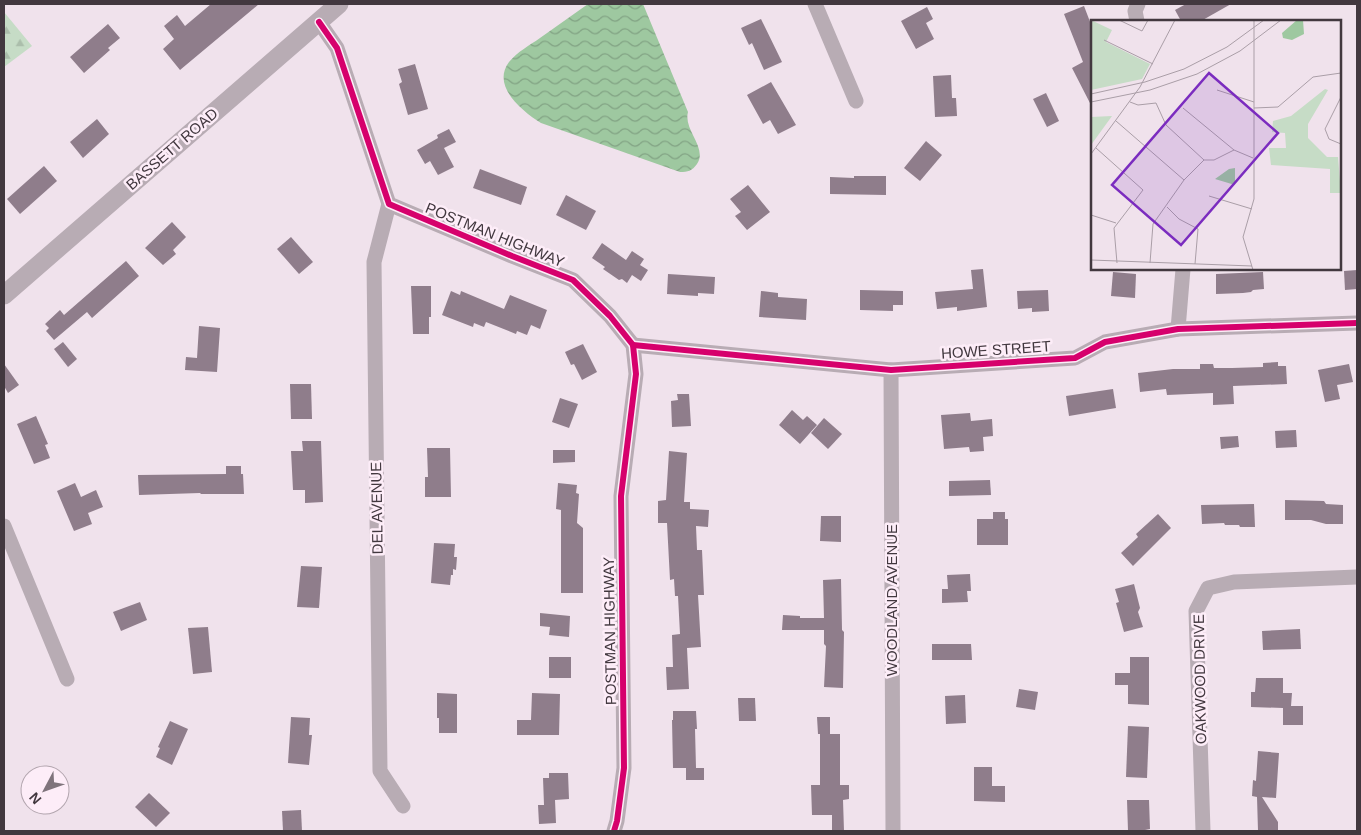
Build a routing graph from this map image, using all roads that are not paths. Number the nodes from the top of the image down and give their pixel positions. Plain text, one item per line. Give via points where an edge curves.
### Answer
1 (339, 4) edge
2 (815, 4) edge
3 (1138, 4) edge
4 (1137, 20) edge
5 (319, 22) junction
6 (856, 101) dead end
7 (389, 204) junction
8 (1183, 270) edge
9 (4, 295) edge
10 (1357, 323) edge
11 (1178, 329) junction
12 (633, 345) junction
13 (891, 370) junction
14 (4, 526) edge
15 (1357, 577) edge
16 (67, 679) dead end
17 (403, 806) dead end
18 (614, 831) edge
19 (893, 831) edge
20 (1203, 831) edge

1 - 5 street, BASSETT ROAD
2 - 6 street
3 - 4 street
5 - 7 street via 337,48
5 - 9 street, BASSETT ROAD
7 - 12 street, POSTMAN HIGHWAY via 573,280 610,316
7 - 17 street, DEL AVENUE via 374,262 380,771
8 - 11 street
10 - 11 street, HOWE STREET
11 - 13 street, HOWE STREET via 1105,342 1075,358
12 - 13 street, HOWE STREET
12 - 18 street, POSTMAN HIGHWAY via 636,374 621,496 624,768
13 - 19 street, WOODLAND AVENUE
14 - 16 street
15 - 20 street, OAKWOOD DRIVE via 1234,582 1208,588 1196,611

